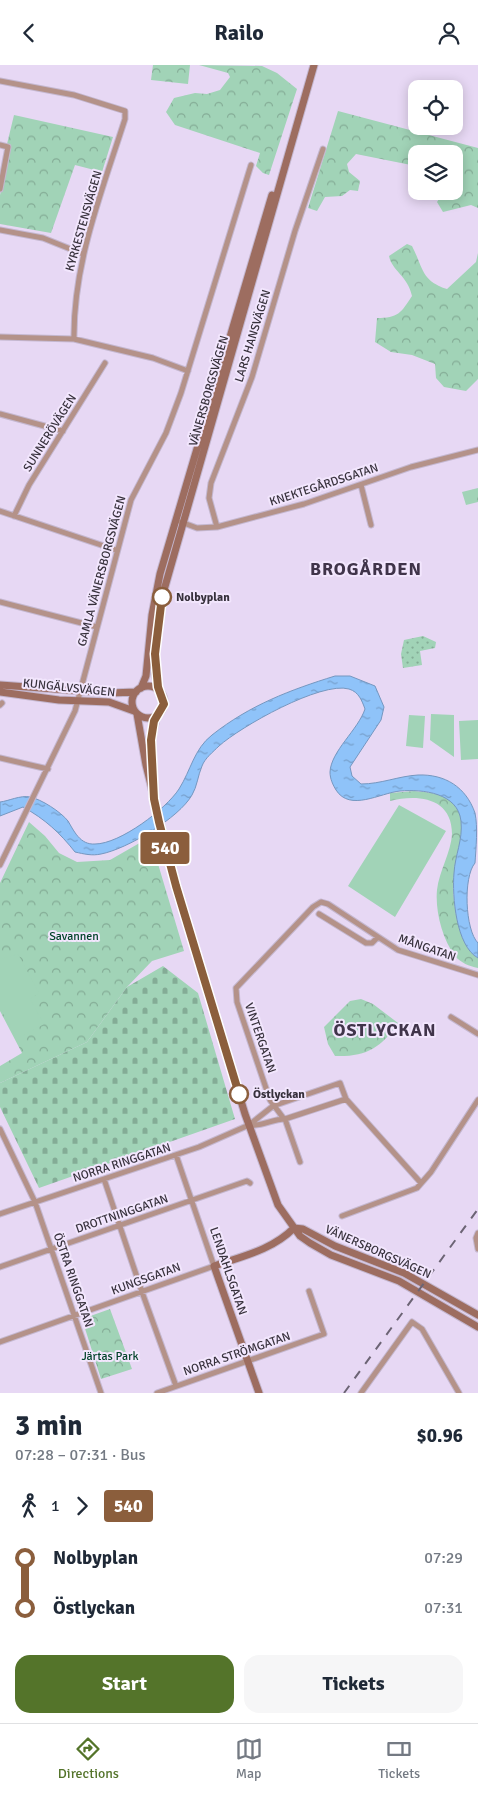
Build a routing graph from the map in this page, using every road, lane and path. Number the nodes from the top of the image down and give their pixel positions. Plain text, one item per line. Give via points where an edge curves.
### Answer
1 (314, 65) edge
2 (0, 81) edge
3 (0, 145) edge
4 (322, 149) dead end
5 (251, 165) dead end
6 (0, 189) edge
7 (0, 230) edge
8 (83, 254) junction
9 (0, 337) edge
10 (74, 339) junction
11 (106, 363) dead end
12 (188, 371) junction
13 (0, 414) edge
14 (63, 431) junction
15 (478, 450) edge
16 (361, 485) junction
17 (0, 511) edge
18 (14, 516) junction
19 (179, 522) junction
20 (371, 525) dead end
21 (216, 527) junction
22 (116, 550) junction
23 (0, 602) edge
24 (97, 627) junction
25 (0, 685) edge
26 (80, 690) junction
27 (138, 690) junction
28 (0, 692) edge
29 (161, 693) junction
30 (78, 701) junction
31 (136, 713) junction
32 (157, 715) junction
33 (0, 758) edge
34 (48, 769) junction
35 (154, 799) junction
36 (0, 865) edge
37 (321, 903) joint
38 (319, 914) dead end
39 (378, 937) junction
40 (478, 975) edge
41 (451, 1017) dead end
42 (478, 1035) edge
43 (346, 1099) junction
44 (478, 1100) edge
45 (273, 1106) junction
46 (285, 1119) junction
47 (249, 1125) junction
48 (0, 1129) edge
49 (176, 1155) junction
50 (300, 1162) dead end
51 (104, 1179) junction
52 (250, 1183) dead end
53 (421, 1183) junction
54 (192, 1200) junction
55 (35, 1202) junction
56 (0, 1214) edge
57 (342, 1216) dead end
58 (120, 1225) junction
59 (294, 1228) junction
60 (477, 1236) edge
61 (51, 1249) junction
62 (478, 1249) edge
63 (214, 1266) junction
64 (0, 1267) edge
65 (308, 1291) dead end
66 (142, 1293) junction
67 (478, 1315) edge
68 (75, 1316) junction
69 (478, 1327) edge
70 (0, 1342) edge
71 (247, 1361) junction
72 (176, 1386) junction
73 (101, 1393) edge
74 (157, 1393) edge
75 (259, 1393) edge
76 (361, 1393) edge
77 (459, 1393) edge

1 - 19 main road, VÄNERSBORGSVÄGEN
2 - 8 street, KYRKESTENSVÄGEN via 74,95 124,111 125,119
3 - 6 street via 8,147
4 - 21 street, LARS HANSVÄGEN via 252,377 211,483 209,498
5 - 12 street, GAMLA VÄNERSBORGSVÄGEN
7 - 8 street via 43,238
8 - 10 street, KYRKESTENSVÄGEN via 75,298
9 - 10 street
10 - 12 street
11 - 14 street, SUNNERÖVÄGEN
12 - 22 street, GAMLA VÄNERSBORGSVÄGEN via 166,433 131,500
13 - 14 street
14 - 18 street, SUNNERÖVÄGEN
15 - 16 street, KNEKTEGÅRDSGATAN via 411,467
16 - 20 street
16 - 21 street, KNEKTEGÅRDSGATAN
17 - 18 street
18 - 22 street
19 - 21 street, KNEKTEGÅRDSGATAN via 197,528
19 - 27 main road, VÄNERSBORGSVÄGEN via 155,595 146,676
19 - 29 main road, VÄNERSBORGSVÄGEN via 158,622 155,654
22 - 24 street, GAMLA VÄNERSBORGSVÄGEN
23 - 24 street
24 - 26 street, GAMLA VÄNERSBORGSVÄGEN
25 - 26 main road, KUNGÄLVSVÄGEN
26 - 27 main road, KUNGÄLVSVÄGEN via 110,693
26 - 30 street, GAMLA VÄNERSBORGSVÄGEN
27 - 29 main road via 152,687
27 - 31 main road via 132,703
28 - 30 main road, KUNGÄLVSVÄGEN
29 - 32 main road via 164,704
30 - 31 main road, KUNGÄLVSVÄGEN via 109,702
30 - 34 street, GAMLA VÄNERSBORGSVÄGEN
31 - 32 main road via 147,719
31 - 35 main road, VÄNERSBORGSVÄGEN
32 - 35 main road, VÄNERSBORGSVÄGEN via 151,740
33 - 34 street
34 - 36 street, GAMLA VÄNERSBORGSVÄGEN
35 - 47 main road, VÄNERSBORGSVÄGEN
37 - 39 street, MÅNGATAN via 328,904
37 - 45 street, VINTERGATAN via 313,907 236,988 237,1002
38 - 39 street via 366,943 372,943
39 - 40 street, MÅNGATAN via 398,950
41 - 42 street
43 - 45 street via 340,1083
43 - 46 street
43 - 53 street
44 - 53 street
45 - 46 street, VINTERGATAN
45 - 47 street
46 - 47 street
46 - 50 street
47 - 49 street, NORRA RINGGATAN
47 - 59 main road, VÄNERSBORGSVÄGEN via 278,1205
48 - 55 street
49 - 51 street, NORRA RINGGATAN
49 - 54 street, LENDAHLSGATAN
51 - 55 street, NORRA RINGGATAN
51 - 58 street
52 - 54 street, DROTTNINGGATAN via 246,1181
53 - 57 street via 404,1194
54 - 58 street, DROTTNINGGATAN
54 - 63 street, LENDAHLSGATAN
55 - 56 street, NORRA RINGGATAN
55 - 61 street, ÖSTRA RINGGATAN
58 - 61 street, DROTTNINGGATAN
58 - 66 street
59 - 63 main road, KUNGSGATAN via 267,1248
59 - 67 main road, VÄNERSBORGSVÄGEN via 404,1273
59 - 69 main road, VÄNERSBORGSVÄGEN via 318,1248 399,1281
60 - 62 street
61 - 64 street, DROTTNINGGATAN
61 - 68 street, ÖSTRA RINGGATAN
63 - 66 street, KUNGSGATAN
63 - 71 main road, LENDAHLSGATAN
65 - 71 street, NORRA STRÖMGATAN via 324,1334
66 - 68 street, KUNGSGATAN
66 - 72 street
68 - 70 street, KUNGSGATAN
68 - 73 street, ÖSTRA RINGGATAN
71 - 72 street, NORRA STRÖMGATAN
71 - 75 main road, LENDAHLSGATAN
72 - 74 street, NORRA STRÖMGATAN
76 - 77 street via 412,1322 422,1329

